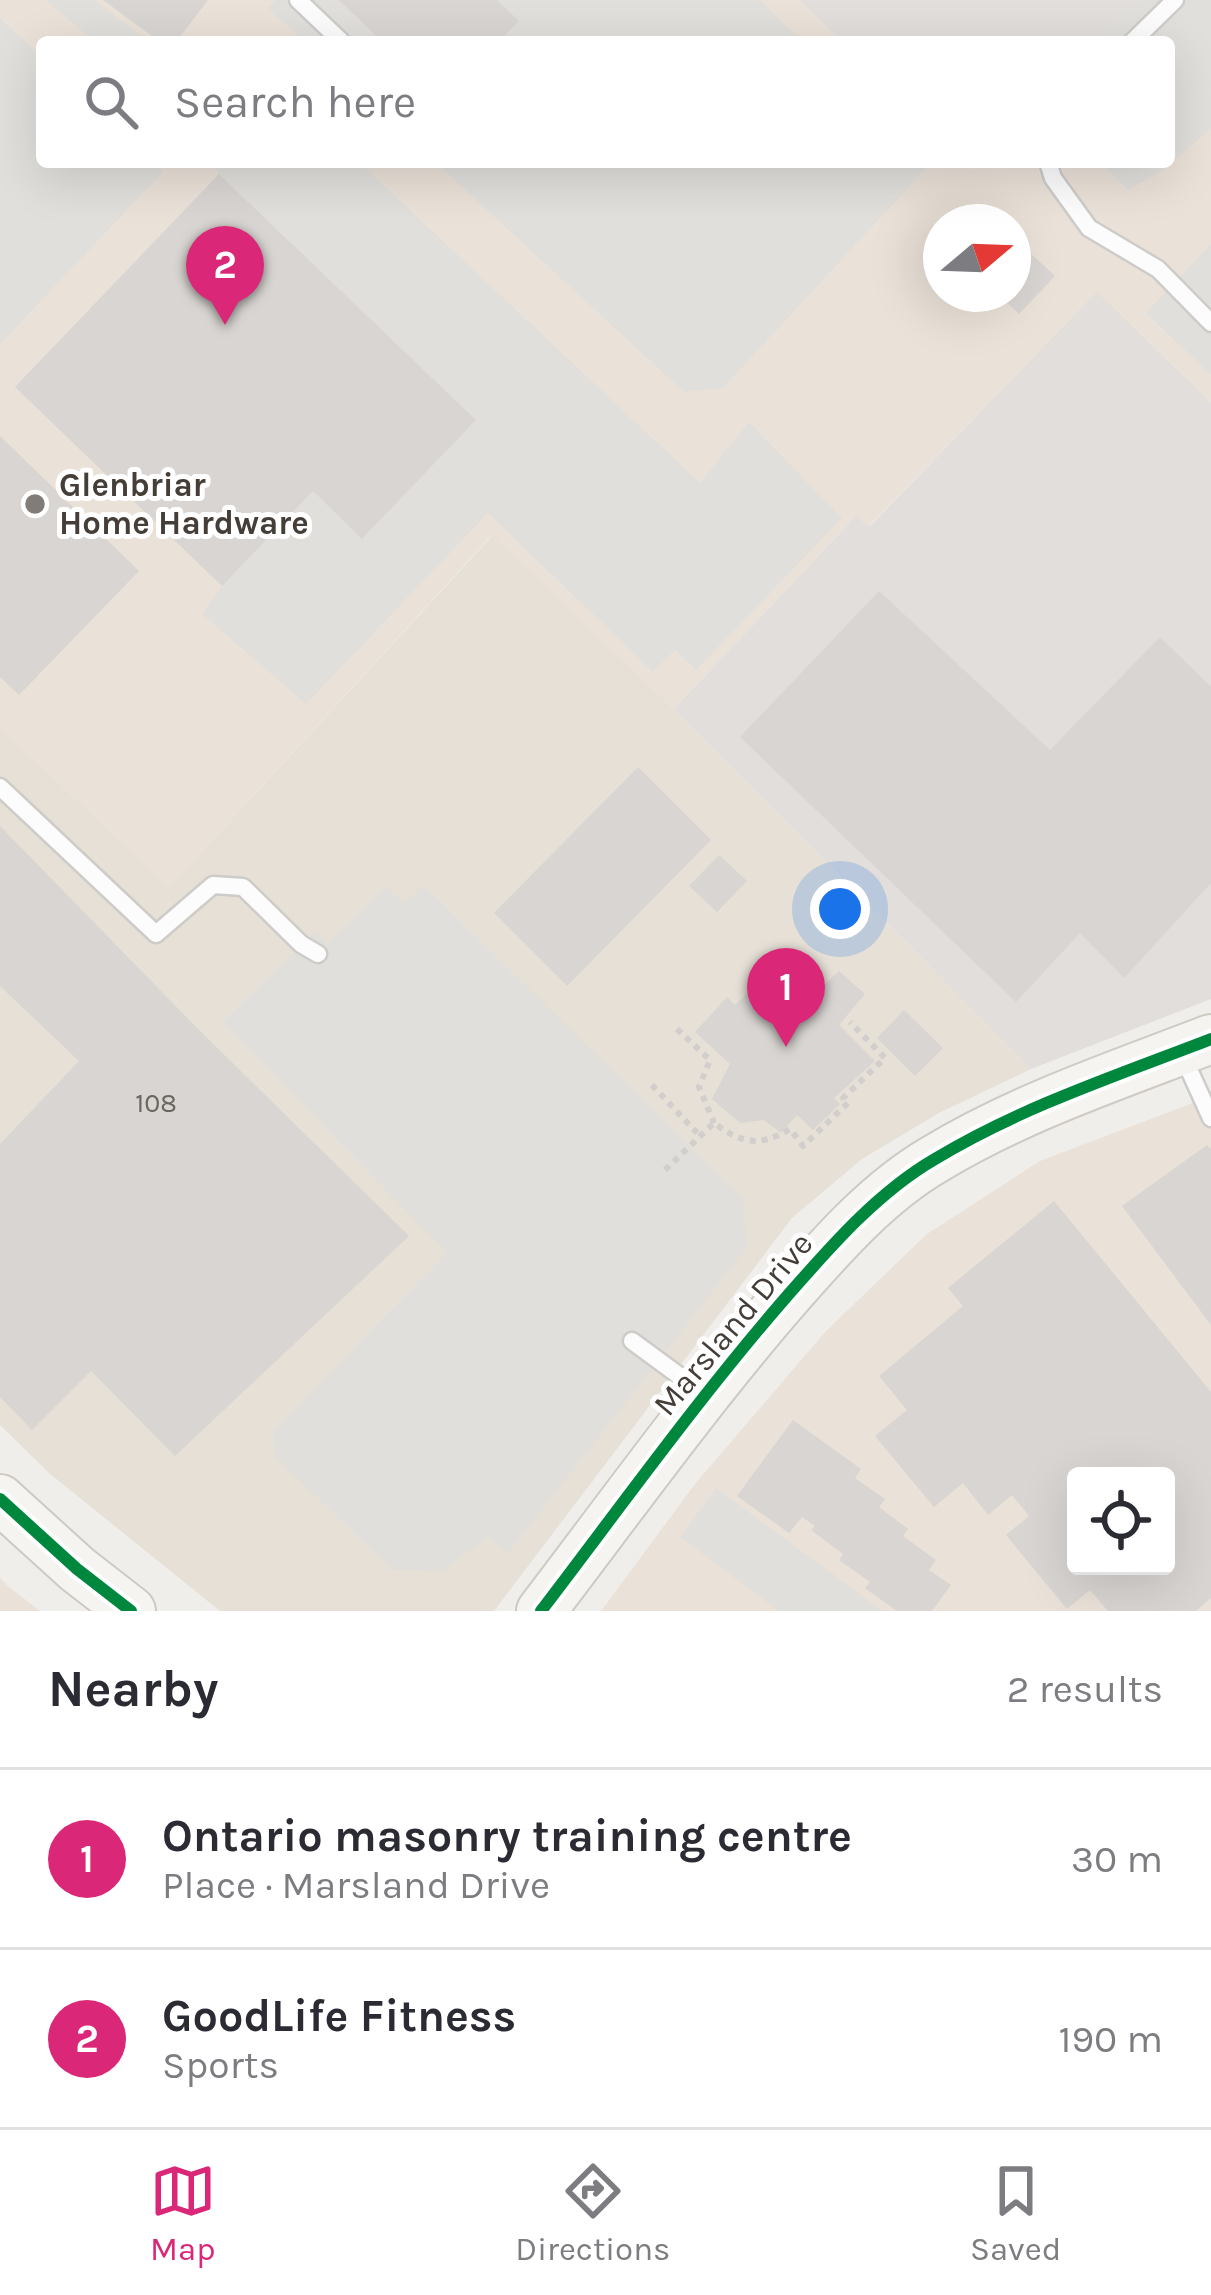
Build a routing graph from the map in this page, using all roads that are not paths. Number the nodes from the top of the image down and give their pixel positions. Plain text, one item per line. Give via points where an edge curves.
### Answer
1 (298, 0) edge
2 (1175, 0) edge
3 (336, 36) edge
4 (1138, 36) edge
5 (1050, 168) edge
6 (1211, 323) edge
7 (0, 787) edge
8 (318, 954) dead end
9 (1196, 1045) edge
10 (1211, 1118) edge
11 (632, 1341) dead end
12 (706, 1395) junction
13 (0, 1498) edge
14 (131, 1611) edge
15 (541, 1611) edge

1 - 3 lane
2 - 4 lane
5 - 6 lane via 1089,228 1158,269
7 - 8 lane via 156,934 213,885 243,887
9 - 10 lane
9 - 12 street, Marsland Drive via 1019,1115 932,1160 834,1243
11 - 12 lane
12 - 15 street, Marsland Drive
13 - 14 street

